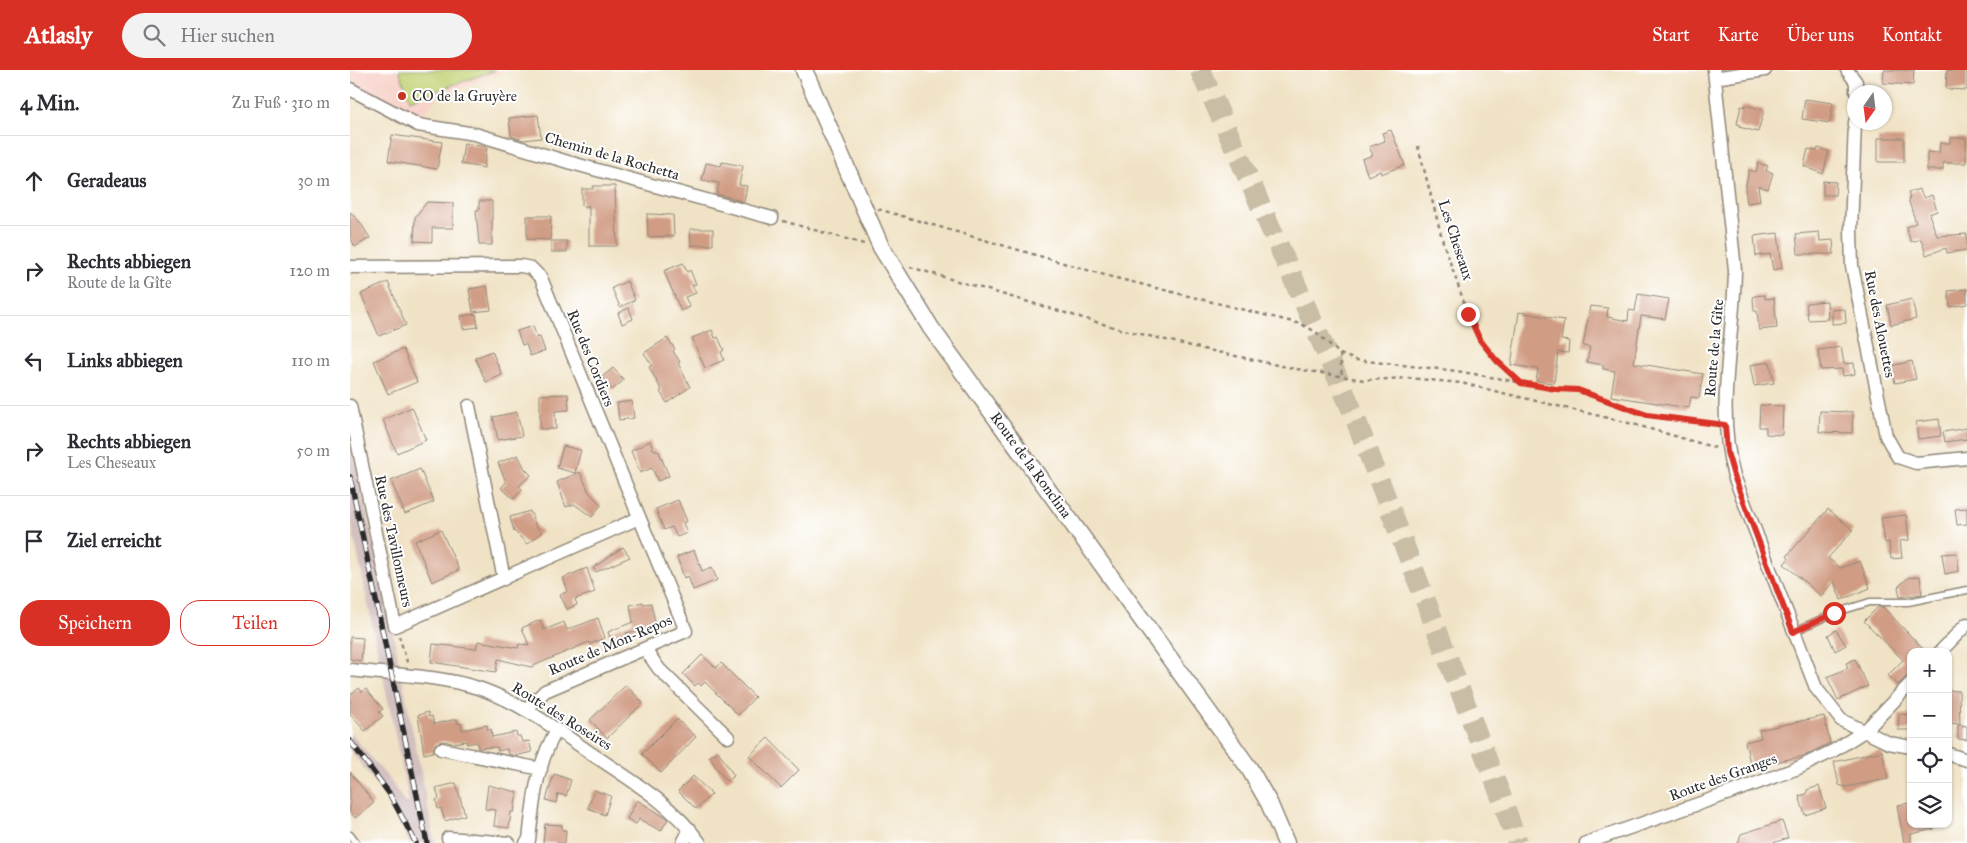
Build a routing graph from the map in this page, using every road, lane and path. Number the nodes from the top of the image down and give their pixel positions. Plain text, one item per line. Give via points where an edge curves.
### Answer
1 (804, 70) edge
2 (1765, 70) edge
3 (1847, 70) edge
4 (1715, 74) edge
5 (1856, 85) edge
6 (350, 89) edge
7 (1855, 130) edge
8 (1418, 146) dead end
9 (862, 208) junction
10 (772, 218) joint
11 (869, 245) dead end
12 (892, 266) junction
13 (350, 267) edge
14 (1340, 354) junction
15 (1342, 377) junction
16 (1521, 383) junction
17 (350, 406) edge
18 (469, 406) dead end
19 (1725, 425) junction
20 (1727, 452) junction
21 (1967, 458) edge
22 (639, 518) junction
23 (504, 579) junction
24 (1967, 590) edge
25 (1967, 624) edge
26 (396, 626) junction
27 (686, 631) joint
28 (1793, 632) junction
29 (645, 648) junction
30 (1944, 648) edge
31 (350, 670) edge
32 (410, 671) dead end
33 (1907, 687) edge
34 (526, 710) junction
35 (557, 730) junction
36 (1866, 730) junction
37 (728, 737) dead end
38 (1907, 746) edge
39 (441, 750) dead end
40 (1952, 755) edge
41 (1967, 760) edge
42 (541, 769) junction
43 (690, 829) junction
44 (350, 835) edge
45 (448, 838) dead end
46 (356, 843) edge
47 (509, 843) edge
48 (526, 843) edge
49 (683, 843) edge
50 (700, 843) edge
51 (1286, 843) edge
52 (1586, 843) edge

1 - 9 street, Route de la Ronclina
2 - 4 street
3 - 5 street
4 - 19 street, Route de la Gîte via 1735,270 1735,299 1726,370
6 - 10 street, Chemin de la Rochetta via 418,125 475,134
7 - 21 street, Rue des Alouettes via 1852,266 1886,436 1898,456 1916,463
8 - 16 path, Les Cheseaux via 1443,242 1468,314 1480,340
9 - 12 street, Route de la Ronclina
9 - 14 path via 890,212 1108,276 1301,324 1316,332
10 - 11 path
12 - 15 path via 899,263 1120,329
12 - 51 street, Route de la Ronclina via 931,328 1249,768
13 - 22 street, Rue des Cordiers via 531,268 541,278
14 - 15 path
14 - 16 path via 1356,360 1457,371
15 - 20 path via 1461,383 1633,424
16 - 19 path via 1578,390 1647,415
17 - 26 street, Rue des Tavillonneurs
18 - 23 street
19 - 20 street, Route de la Gîte
20 - 28 street, Route de la Gîte
22 - 23 street, Rue des Tavillonneurs
22 - 27 street, Rue des Cordiers
23 - 26 street, Rue des Tavillonneurs
24 - 28 lane via 1908,602 1870,602 1834,613
25 - 30 street
26 - 32 path
27 - 29 street, Route de Mon-Repos
28 - 36 street, Route de la Gîte via 1816,688 1841,720
29 - 34 street, Route de Mon-Repos via 545,691
29 - 37 street via 659,669
31 - 34 street, Route des Roseires via 476,687 502,696
33 - 36 street, Route des Granges
34 - 35 street, Route des Roseires
35 - 42 street
35 - 43 street, Route des Roseires via 652,795
36 - 38 street, Route de la Gîte via 1889,743
36 - 52 street, Route des Granges via 1798,768
39 - 42 street
40 - 41 street
42 - 48 street via 533,799 530,840
43 - 49 street
43 - 50 street, Route des Roseires
44 - 46 lane
45 - 47 street

